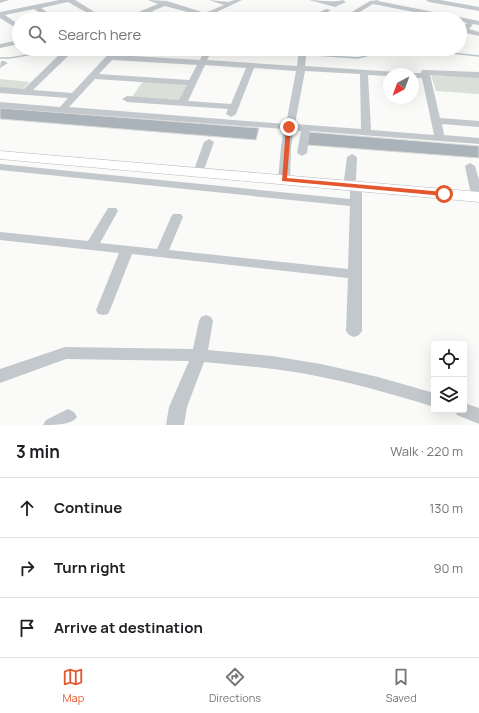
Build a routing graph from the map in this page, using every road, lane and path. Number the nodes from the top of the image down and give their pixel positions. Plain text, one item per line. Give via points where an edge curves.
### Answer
1 (6, 0) edge
2 (69, 0) edge
3 (151, 0) edge
4 (173, 0) edge
5 (212, 0) edge
6 (239, 0) edge
7 (312, 0) edge
8 (334, 0) edge
9 (429, 0) edge
10 (0, 1) edge
11 (374, 1) edge
12 (164, 4) junction
13 (230, 4) junction
14 (354, 4) junction
15 (35, 7) junction
16 (479, 9) edge
17 (328, 10) dead end
18 (412, 10) junction
19 (147, 11) joint
20 (12, 12) edge
21 (13, 12) edge
22 (43, 12) edge
23 (90, 12) edge
24 (144, 12) edge
25 (195, 12) edge
26 (213, 12) edge
27 (324, 12) edge
28 (352, 12) edge
29 (423, 12) edge
30 (0, 15) edge
31 (475, 22) edge
32 (12, 23) edge
33 (467, 28) edge
34 (467, 33) edge
35 (479, 34) edge
36 (12, 43) edge
37 (0, 46) edge
38 (63, 56) edge
39 (156, 56) edge
40 (206, 56) edge
41 (302, 56) edge
42 (109, 57) joint
43 (154, 60) junction
44 (202, 63) junction
45 (302, 63) junction
46 (251, 65) junction
47 (364, 72) junction
48 (383, 73) edge
49 (419, 75) edge
50 (479, 75) edge
51 (92, 76) junction
52 (426, 76) junction
53 (191, 83) junction
54 (134, 89) junction
55 (0, 90) edge
56 (26, 92) junction
57 (75, 96) junction
58 (182, 103) junction
59 (0, 105) edge
60 (234, 107) junction
61 (62, 110) junction
62 (117, 114) junction
63 (436, 121) junction
64 (228, 122) junction
65 (479, 124) edge
66 (289, 127) junction
67 (306, 128) junction
68 (366, 132) junction
69 (440, 138) junction
70 (479, 141) edge
71 (208, 142) dead end
72 (0, 149) edge
73 (302, 153) dead end
74 (0, 155) edge
75 (352, 157) dead end
76 (470, 166) dead end
77 (0, 167) edge
78 (200, 167) junction
79 (279, 176) junction
80 (353, 183) junction
81 (478, 192) edge
82 (356, 203) junction
83 (112, 211) dead end
84 (177, 217) dead end
85 (0, 236) edge
86 (92, 246) junction
87 (127, 250) junction
88 (161, 253) junction
89 (354, 274) junction
90 (103, 310) dead end
91 (206, 321) dead end
92 (354, 331) dead end
93 (199, 355) junction
94 (0, 376) edge
95 (431, 399) edge
96 (467, 412) edge
97 (68, 416) dead end
98 (479, 416) edge
99 (52, 425) edge
100 (175, 425) edge

1 - 10 street
2 - 15 street
2 - 23 street
3 - 12 street
4 - 12 street
5 - 13 street
6 - 13 street
7 - 14 street via 334,5
8 - 14 street
9 - 16 street
9 - 18 street
11 - 14 street
11 - 18 street
12 - 19 street
12 - 25 street
13 - 26 street
14 - 28 street
15 - 21 street
15 - 22 street
17 - 27 street
18 - 29 street
19 - 24 street
20 - 30 street
30 - 32 street
31 - 33 street
34 - 35 street
36 - 37 street
38 - 56 street
39 - 43 street
40 - 44 street
41 - 45 street
42 - 43 street
42 - 51 street
43 - 44 street
44 - 46 street
44 - 53 street
45 - 46 street
45 - 47 street
45 - 66 street
46 - 60 street
47 - 48 street
47 - 68 street
49 - 52 street
50 - 52 street via 425,72
51 - 54 street
51 - 57 street
52 - 63 street
53 - 54 street
53 - 58 street
54 - 58 street
54 - 62 street
55 - 56 street
56 - 57 street
57 - 61 street
58 - 60 street
59 - 61 street
60 - 64 street
61 - 62 street
62 - 64 street
63 - 65 street
63 - 69 street
64 - 66 street
66 - 67 street
66 - 79 street
67 - 68 street
67 - 73 street
68 - 69 street
69 - 70 street
71 - 78 street
72 - 78 main road
74 - 79 main road
75 - 80 street
76 - 81 street
77 - 82 street
78 - 79 main road
79 - 80 main road
80 - 81 main road
80 - 82 street
82 - 89 street
83 - 86 street
84 - 88 street
85 - 86 street
86 - 87 street
87 - 88 street
87 - 90 street
88 - 89 street
89 - 92 street
91 - 93 street
93 - 94 street via 65,354
93 - 95 street via 285,364 373,383
93 - 100 street via 178,407
96 - 98 street
97 - 99 street

